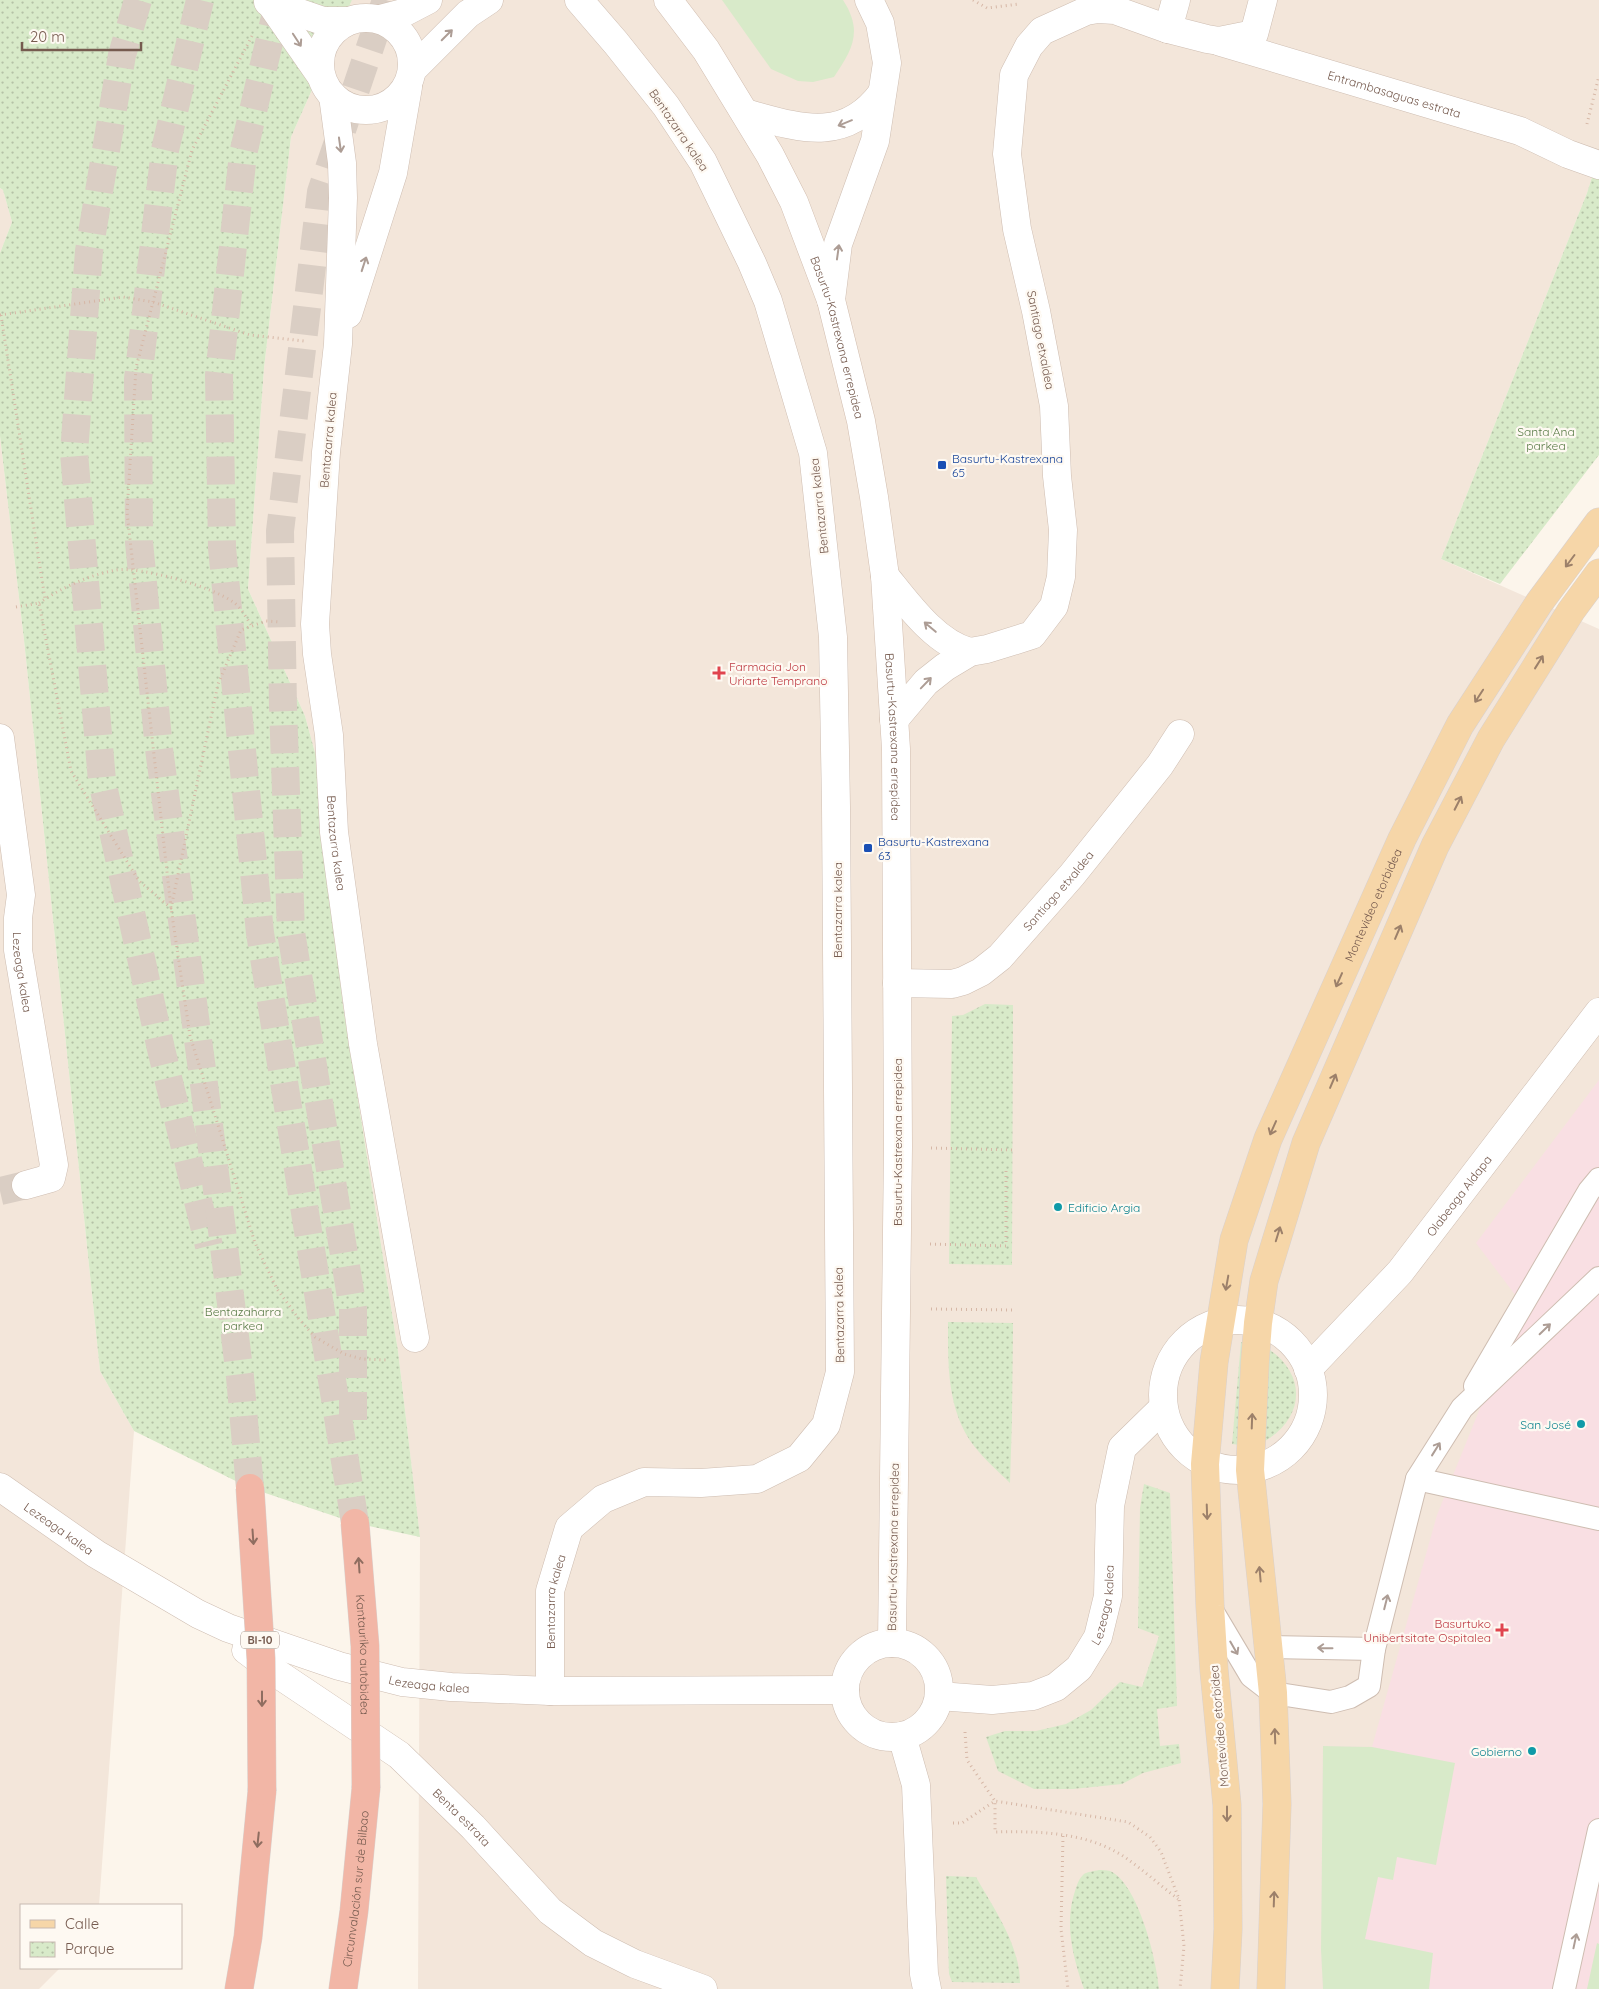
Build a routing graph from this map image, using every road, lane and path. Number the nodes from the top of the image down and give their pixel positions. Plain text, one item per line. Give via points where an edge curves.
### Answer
1 (428, 0) edge
2 (488, 0) edge
3 (579, 0) edge
4 (668, 0) edge
5 (869, 0) edge
6 (972, 0) edge
7 (1144, 0) edge
8 (1176, 0) edge
9 (1263, 0) edge
10 (268, 2) edge
11 (1020, 4) dead end
12 (1114, 10) junction
13 (1086, 11) joint
14 (380, 19) junction
15 (348, 21) junction
16 (1168, 29) junction
17 (253, 36) dead end
18 (1219, 41) junction
19 (1599, 76) edge
20 (410, 78) junction
21 (327, 86) junction
22 (882, 93) junction
23 (745, 114) junction
24 (1582, 159) edge
25 (831, 300) junction
26 (153, 302) junction
27 (1, 315) edge
28 (310, 341) dead end
29 (338, 344) junction
30 (1599, 522) edge
31 (133, 571) junction
32 (1599, 573) edge
33 (884, 576) junction
34 (45, 599) junction
35 (39, 603) junction
36 (16, 607) dead end
37 (282, 622) dead end
38 (252, 626) junction
39 (970, 652) junction
40 (894, 720) junction
41 (1180, 734) dead end
42 (0, 738) edge
43 (171, 908) junction
44 (897, 983) junction
45 (1599, 1012) edge
46 (898, 1148) junction
47 (1013, 1150) dead end
48 (1006, 1168) dead end
49 (1599, 1179) edge
50 (26, 1185) tunnel mouth
51 (897, 1244) junction
52 (1599, 1278) edge
53 (896, 1309) junction
54 (1012, 1310) dead end
55 (1220, 1322) junction
56 (1258, 1323) junction
57 (415, 1338) dead end
58 (394, 1360) dead end
59 (1308, 1369) junction
60 (1163, 1408) junction
61 (1462, 1408) junction
62 (1206, 1464) junction
63 (1250, 1470) junction
64 (1417, 1479) junction
65 (0, 1487) edge
66 (250, 1488) tunnel mouth
67 (1599, 1519) edge
68 (356, 1523) tunnel mouth
69 (1210, 1606) junction
70 (228, 1628) junction
71 (892, 1643) junction
72 (1268, 1647) junction
73 (1374, 1649) junction
74 (845, 1690) junction
75 (550, 1692) junction
76 (1273, 1693) junction
77 (939, 1696) junction
78 (902, 1736) junction
79 (967, 1760) dead end
80 (366, 1788) joint
81 (996, 1800) junction
82 (962, 1823) dead end
83 (1599, 1830) edge
84 (1063, 1836) junction
85 (1596, 1866) edge
86 (1179, 1899) junction
87 (239, 1989) edge
88 (343, 1989) edge
89 (703, 1989) edge
90 (927, 1989) edge
91 (1068, 1989) edge
92 (1180, 1989) edge
93 (1225, 1989) edge
94 (1271, 1989) edge
95 (1564, 1989) edge

1 - 14 street via 403,13
20 -> 2 street via 468,14
3 - 75 street, Bentazarra kalea via 666,106 703,162 768,301 813,453 833,637 840,1372 826,1425 799,1458 756,1479 701,1483 644,1482 603,1499 569,1528 550,1591
4 - 23 street, Basurtu-Kastrexana errepidea via 706,50
5 - 22 street via 880,23 887,63
6 - 11 path via 987,8
7 - 12 street
8 - 16 street
9 - 18 street, Entrambasaguas estrata via 1254,34
10 - 15 street via 323,21
10 -> 21 street
12 - 13 street, Entrambasaguas estrata via 1098,8
12 - 16 street, Entrambasaguas estrata
13 - 39 street, Santiago etxaldea via 1042,31 1029,46 1014,75 1007,154 1017,229 1054,406 1063,530 1061,577 1054,606 1032,636
14 - 15 street
14 - 20 street via 405,39 412,53
15 - 21 street via 328,38 322,50 320,63
16 - 18 street, Entrambasaguas estrata
17 - 26 path via 192,150
18 - 24 street, Entrambasaguas estrata via 1520,131
19 - 24 path
20 - 21 street via 398,98 386,107 372,110 345,106
29 -> 20 street, Bentazarra kalea via 393,173
21 -> 29 street, Bentazarra kalea via 342,164
22 -> 23 street via 861,115 835,128 798,127
25 -> 22 street via 838,244 875,141
23 - 25 street, Basurtu-Kastrexana errepidea via 794,202
25 - 33 street, Basurtu-Kastrexana errepidea via 861,421
26 - 27 path via 123,297
26 - 28 path via 250,335
26 - 31 path via 136,368 127,512
27 - 34 path
29 - 57 street, Bentazarra kalea via 326,452 315,624 317,654 328,735 334,832 360,1025
30 -> 55 main road, Montevideo etorbidea via 1539,603 1460,725 1402,839 1268,1139 1234,1240
31 - 34 path via 118,570 97,575 60,589
31 - 38 path via 190,582 212,590 235,602
31 - 43 path
56 -> 32 main road via 1264,1281 1306,1143 1435,846 1491,739 1571,611
39 -> 33 street via 956,648 918,617
33 - 40 street, Basurtu-Kastrexana errepidea
34 - 35 path
35 - 36 path
35 - 43 path via 71,771 139,882
37 - 38 path via 266,621
38 - 43 path via 242,630 218,684
40 -> 39 street, Santiago etxaldea via 926,682
40 - 44 street, Basurtu-Kastrexana errepidea
41 - 44 street, Santiago etxaldea via 1160,765 1072,875 1000,957 981,972 952,984
42 - 50 street, Lezeaga kalea via 21,894 18,950 54,1165 52,1178
43 - 58 path via 190,1036 254,1243 277,1289 298,1319 315,1336 344,1354 362,1359
44 - 46 street, Basurtu-Kastrexana errepidea
45 - 59 street, Olabeaga Aldapa via 1400,1272
46 - 47 path
46 - 51 street, Basurtu-Kastrexana errepidea
48 - 51 path via 1006,1246
49 - 61 lane
51 - 53 street, Basurtu-Kastrexana errepidea
61 -> 52 lane
53 - 54 path
53 - 71 street, Basurtu-Kastrexana errepidea
55 - 56 street
55 - 60 street via 1199,1330 1182,1344 1170,1363 1163,1385
55 - 62 main road, Montevideo etorbidea
56 - 59 street via 1284,1336 1298,1350
63 -> 56 main road
59 - 63 street via 1313,1396 1308,1423 1293,1447 1270,1464
60 - 62 street via 1175,1436
60 - 77 street, Lezeaga kalea via 1122,1448 1110,1506 1108,1596 1098,1637 1079,1668 1056,1687 1033,1696 992,1700
64 -> 61 lane
62 - 63 street via 1228,1470
62 -> 69 main road, Montevideo etorbidea
72 -> 63 main road
64 - 67 lane
73 -> 64 lane
65 - 70 street, Lezeaga kalea via 96,1554
66 -> 87 highway, BI-10, bridge via 261,1659 262,1791 248,1937
80 -> 68 highway, Kantauriko autobidea, bridge via 365,1646
69 -> 76 lane via 1251,1676
69 -> 93 main road, Montevideo etorbidea via 1227,1805
70 - 75 street, Lezeaga kalea via 339,1666 402,1682
70 - 89 street, Benta estrata via 245,1649 278,1674 399,1755 473,1827 550,1912 593,1943 635,1964
71 - 74 street via 864,1652 854,1663
71 - 77 street via 921,1652 938,1678
73 -> 72 lane
72 - 76 main road
73 - 76 lane via 1369,1686 1350,1697 1331,1702
74 - 75 street, Lezeaga kalea
74 - 78 street via 847,1704 863,1727 875,1734
94 -> 76 main road via 1277,1804
77 - 78 street via 927,1723
78 - 90 street via 916,1784
79 - 81 path
80 - 88 highway, Circunvalación sur de Bilbao
81 - 82 path
81 - 84 path via 996,1832 1024,1831
81 - 86 path via 1128,1822 1150,1837 1161,1852
83 - 85 lane
84 - 86 path via 1087,1839 1122,1856
84 - 91 path via 1061,1929
95 -> 85 lane
86 - 92 path via 1184,1946

